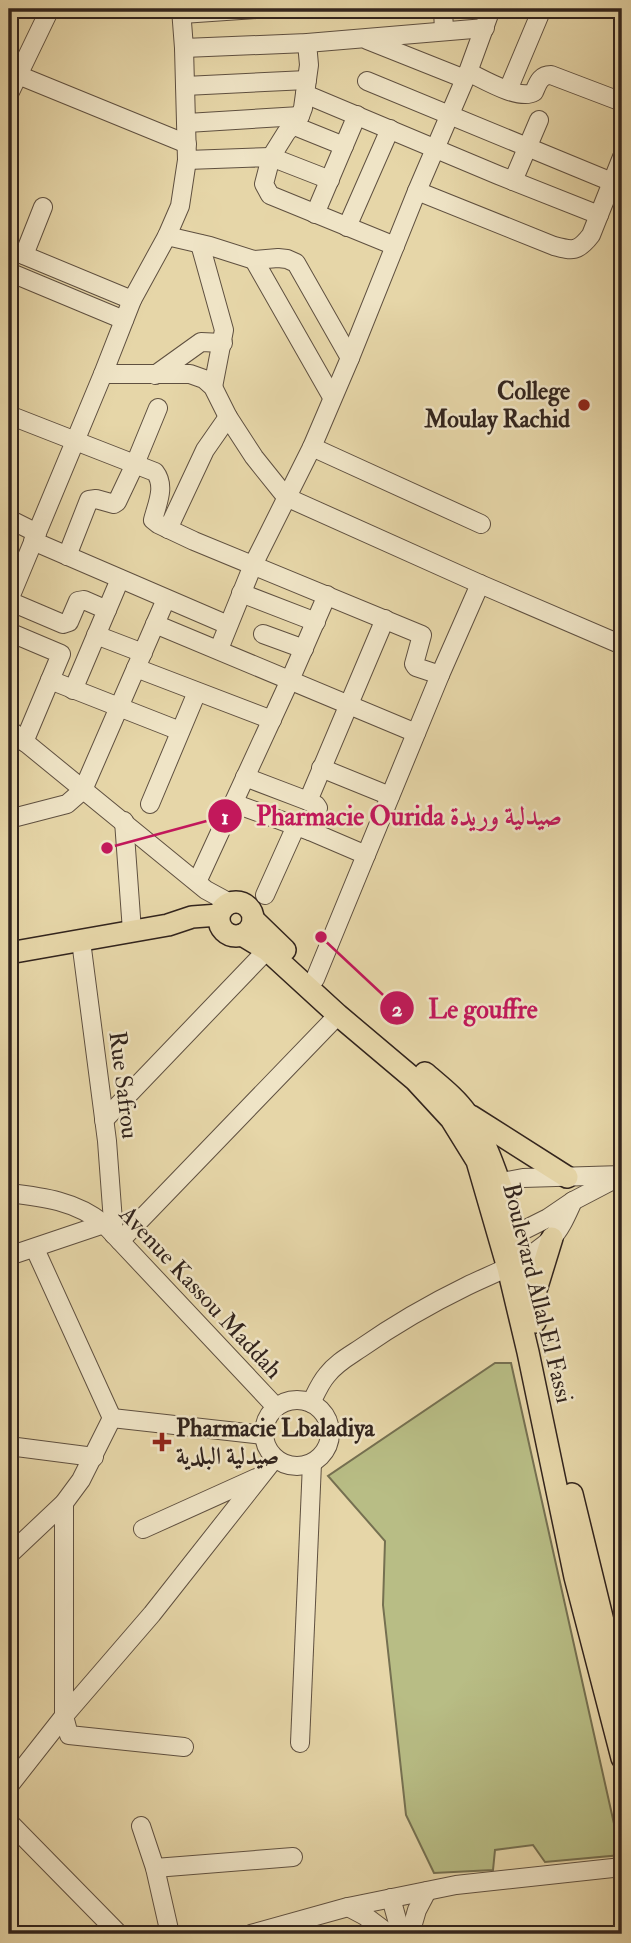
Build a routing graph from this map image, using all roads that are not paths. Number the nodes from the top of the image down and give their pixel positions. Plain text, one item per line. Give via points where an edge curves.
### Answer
1 (50, 9) edge
2 (256, 9) edge
3 (443, 9) edge
4 (491, 9) edge
5 (542, 9) edge
6 (181, 11) edge
7 (485, 28) junction
8 (444, 31) junction
9 (362, 38) junction
10 (307, 43) junction
11 (184, 48) junction
12 (18, 75) junction
13 (466, 76) junction
14 (367, 81) dead end
15 (186, 86) junction
16 (306, 87) junction
17 (508, 90) junction
18 (9, 94) edge
19 (622, 102) edge
20 (450, 114) junction
21 (357, 116) junction
22 (296, 120) junction
23 (539, 120) dead end
24 (187, 123) junction
25 (390, 129) junction
26 (344, 146) junction
27 (529, 147) junction
28 (435, 148) junction
29 (187, 152) junction
30 (271, 157) junction
31 (622, 157) edge
32 (330, 180) junction
33 (513, 181) junction
34 (612, 181) junction
35 (417, 191) junction
36 (43, 207) dead end
37 (315, 214) junction
38 (599, 215) junction
39 (347, 227) junction
40 (167, 236) junction
41 (200, 244) junction
42 (395, 246) junction
43 (17, 252) edge
44 (254, 260) junction
45 (9, 272) edge
46 (132, 300) junction
47 (124, 320) junction
48 (223, 343) junction
49 (350, 358) junction
50 (103, 374) junction
51 (155, 375) junction
52 (213, 387) junction
53 (332, 397) junction
54 (158, 408) dead end
55 (9, 415) edge
56 (228, 417) junction
57 (75, 441) junction
58 (312, 447) junction
59 (135, 464) junction
60 (286, 497) junction
61 (9, 519) edge
62 (481, 524) dead end
63 (168, 529) junction
64 (35, 537) junction
65 (67, 556) junction
66 (253, 565) junction
67 (120, 579) junction
68 (480, 584) junction
69 (241, 593) junction
70 (327, 595) junction
71 (166, 599) junction
72 (9, 601) edge
73 (107, 610) junction
74 (385, 620) junction
75 (316, 622) junction
76 (155, 624) junction
77 (228, 625) junction
78 (9, 632) edge
79 (262, 634) dead end
80 (96, 635) junction
81 (622, 645) edge
82 (219, 649) junction
83 (304, 649) junction
84 (61, 654) junction
85 (139, 661) junction
86 (84, 663) junction
87 (440, 675) junction
88 (50, 680) junction
89 (290, 680) junction
90 (73, 690) junction
91 (197, 692) junction
92 (350, 704) junction
93 (118, 707) junction
94 (272, 720) junction
95 (9, 729) edge
96 (180, 731) junction
97 (416, 733) junction
98 (24, 742) junction
99 (321, 768) junction
100 (245, 777) junction
101 (83, 790) junction
102 (390, 796) junction
103 (308, 801) junction
104 (233, 803) junction
105 (150, 804) dead end
106 (9, 819) edge
107 (124, 821) junction
108 (303, 829) junction
109 (366, 855) junction
110 (201, 886) junction
111 (265, 895) dead end
112 (231, 919) junction
113 (132, 931) junction
114 (81, 941) junction
115 (267, 950) junction
116 (9, 953) edge
117 (315, 978) junction
118 (338, 1015) junction
119 (466, 1113) junction
120 (104, 1120) junction
121 (622, 1176) edge
122 (567, 1177) junction
123 (491, 1184) junction
124 (9, 1193) edge
125 (573, 1202) junction
126 (113, 1233) junction
127 (508, 1238) junction
128 (552, 1238) junction
129 (35, 1249) junction
130 (9, 1256) edge
131 (515, 1264) junction
132 (532, 1305) junction
133 (311, 1403) junction
134 (276, 1407) junction
135 (112, 1418) junction
136 (264, 1435) junction
137 (9, 1446) edge
138 (93, 1457) junction
139 (275, 1458) junction
140 (312, 1463) junction
141 (259, 1476) junction
142 (64, 1503) junction
143 (143, 1529) dead end
144 (9, 1555) edge
145 (618, 1703) edge
146 (64, 1716) junction
147 (300, 1742) dead end
148 (184, 1747) dead end
149 (622, 1758) edge
150 (9, 1786) edge
151 (9, 1822) edge
152 (141, 1826) dead end
153 (293, 1857) dead end
154 (622, 1867) edge
155 (155, 1868) junction
156 (427, 1891) junction
157 (391, 1898) junction
158 (348, 1907) junction
159 (299, 1928) edge
160 (118, 1934) edge
161 (170, 1934) edge
162 (251, 1934) edge
163 (389, 1934) edge
164 (401, 1934) edge
165 (410, 1934) edge

1 - 12 street
2 - 6 street
3 - 8 street
4 - 7 street
5 - 17 street
6 - 11 street
7 - 8 street
7 - 13 street
8 - 9 street
9 - 10 street
9 - 13 street
10 - 11 street
10 - 16 street
11 - 15 street
12 - 18 street
12 - 29 street
13 - 17 street
13 - 20 street
14 - 20 street
15 - 16 street
15 - 24 street
16 - 21 street
16 - 22 street
17 - 19 street via 530,95 540,79 551,75
20 - 27 street
20 - 28 street
21 - 25 street
21 - 26 street
22 - 24 street
22 - 26 street
22 - 30 street
23 - 27 street
24 - 29 street
25 - 28 street
25 - 39 street
26 - 32 street
27 - 33 street
27 - 34 street
28 - 33 street
28 - 35 street
29 - 30 street
29 - 40 street via 180,206
30 - 32 street
30 - 37 street via 264,184 267,193
31 - 34 street
32 - 37 street
33 - 38 street
34 - 38 street
35 - 38 street via 567,250 582,247
35 - 42 street
36 - 43 street
37 - 39 street
39 - 42 street
40 - 41 street
40 - 46 street
41 - 44 street
41 - 48 street via 223,322
42 - 49 street
43 - 46 street
44 - 49 street via 278,258 296,263
44 - 53 street
45 - 47 street
46 - 47 street
47 - 50 street
48 - 51 street via 197,344
48 - 52 street
49 - 53 street
50 - 51 street
50 - 57 street
51 - 52 street via 190,374
52 - 56 street
53 - 58 street
54 - 59 street
55 - 57 street
56 - 60 street
56 - 63 street via 200,458
57 - 59 street
57 - 64 street
58 - 60 street
58 - 62 street
59 - 63 street via 158,475 160,498 153,520
59 - 65 street via 115,503 89,500
60 - 66 street
60 - 68 street
61 - 64 street
63 - 66 street
64 - 65 street
64 - 72 street
65 - 67 street
66 - 69 street
66 - 70 street
67 - 71 street
67 - 73 street
68 - 81 street
68 - 87 street
69 - 75 street
69 - 77 street
70 - 74 street
70 - 75 street
71 - 76 street
71 - 77 street
72 - 73 street via 63,624 69,622 78,601
73 - 80 street
74 - 87 street via 422,635 414,666
74 - 92 street
75 - 83 street
76 - 82 street
76 - 85 street
77 - 82 street
78 - 84 street
79 - 83 street
80 - 85 street
80 - 86 street
82 - 89 street
83 - 89 street
84 - 86 street
84 - 88 street
85 - 91 street
85 - 93 street
86 - 90 street
87 - 97 street
88 - 90 street
88 - 98 street
89 - 92 street
89 - 94 street
90 - 93 street
91 - 94 street
91 - 96 street
92 - 97 street
92 - 99 street
93 - 96 street
93 - 101 street
94 - 100 street
95 - 98 street
96 - 105 street
97 - 102 street
98 - 101 street
99 - 102 street
99 - 103 street
100 - 103 street
100 - 104 street
101 - 106 street via 66,804
101 - 107 street
102 - 109 street
103 - 108 street via 318,808
104 - 108 street
104 - 110 street
107 - 110 street
107 - 113 street
108 - 109 street
108 - 111 street
109 - 117 street
110 - 112 street
112 - 113 main road via 192,917
112 - 115 main road, Boulevard Allal El Fassi
112 - 117 main road, Boulevard Allal El Fassi
113 - 114 main road
114 - 116 main road
114 - 120 street, Rue Safrou
115 - 118 main road, Boulevard Allal El Fassi
115 - 120 street
117 - 119 main road, Boulevard Allal El Fassi
118 - 123 main road, Boulevard Allal El Fassi via 415,1080 451,1119
118 - 126 street
119 - 122 main road
119 - 123 main road, Boulevard Allal El Fassi via 484,1143
120 - 126 street, Rue Safrou
121 - 122 street
121 - 125 street
122 - 123 street
123 - 127 main road, Boulevard Allal El Fassi
124 - 126 street, Avenue Kassou Maddah via 76,1206
125 - 127 street
125 - 128 street
126 - 129 street
126 - 134 street, Avenue Kassou Maddah
127 - 131 main road, Boulevard Allal El Fassi
128 - 131 street
128 - 132 main road
129 - 130 street
129 - 135 street
131 - 132 main road, Boulevard Allal El Fassi
131 - 133 street via 436,1302 364,1346 326,1375
131 - 145 main road, Boulevard Allal El Fassi via 528,1352 575,1577
132 - 145 main road, Boulevard Allal El Fassi
133 - 134 street via 293,1400
133 - 140 street via 327,1418 330,1428 326,1449
134 - 136 street
135 - 136 street
135 - 138 street
136 - 139 street
137 - 138 street
138 - 142 street
139 - 140 street via 293,1466
139 - 141 street
140 - 147 street
141 - 143 street
141 - 146 street via 152,1614
142 - 144 street
142 - 146 street
145 - 149 main road, Boulevard Allal El Fassi
146 - 148 street via 69,1735
146 - 150 street
151 - 160 street
152 - 155 street
153 - 155 street
154 - 156 street
155 - 161 street
156 - 157 street
156 - 165 street
157 - 158 street
157 - 164 street
158 - 159 street
158 - 163 street
159 - 162 street

